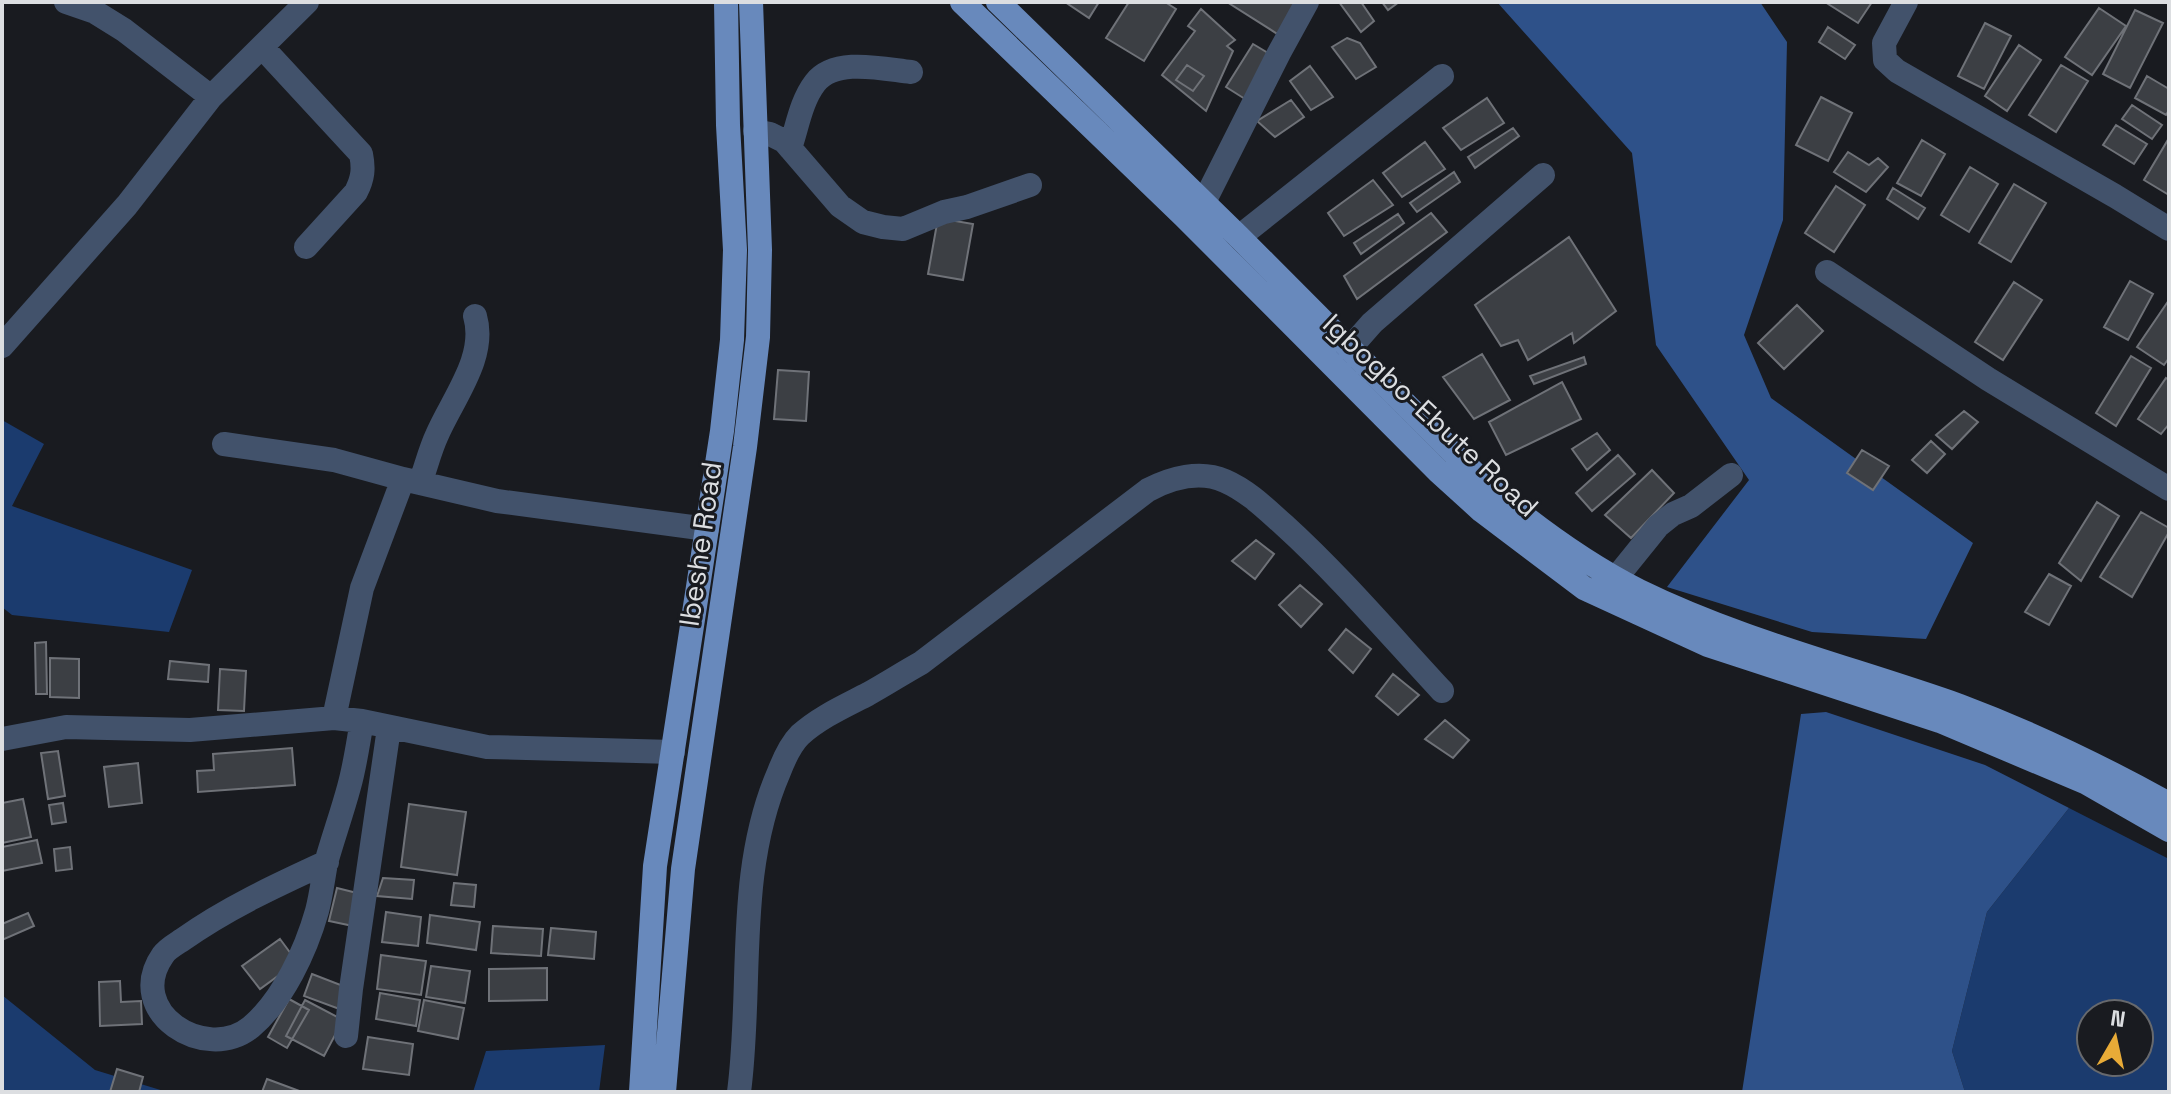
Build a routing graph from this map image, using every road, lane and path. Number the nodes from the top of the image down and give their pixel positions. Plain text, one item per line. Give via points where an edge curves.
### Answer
1 (66, 2) edge
2 (307, 2) edge
3 (726, 2) edge
4 (751, 2) edge
5 (963, 2) edge
6 (998, 2) edge
7 (1307, 2) edge
8 (1906, 2) edge
9 (262, 47) junction
10 (911, 72) dead end
11 (1442, 76) dead end
12 (211, 97) junction
13 (755, 131) junction
14 (790, 148) junction
15 (1543, 175) dead end
16 (1030, 185) dead end
17 (1203, 204) junction
18 (2169, 229) edge
19 (1239, 237) junction
20 (306, 247) dead end
21 (1827, 272) dead end
22 (475, 316) dead end
23 (2, 346) edge
24 (1350, 348) junction
25 (224, 444) dead end
26 (1731, 475) dead end
27 (411, 481) junction
28 (2169, 489) edge
29 (707, 529) junction
30 (1616, 578) junction
31 (1442, 691) dead end
32 (334, 718) junction
33 (362, 721) junction
34 (389, 728) junction
35 (2, 739) edge
36 (673, 752) junction
37 (2167, 800) edge
38 (2169, 830) edge
39 (327, 862) junction
40 (346, 1036) dead end
41 (641, 1092) edge
42 (664, 1092) edge
43 (739, 1092) edge

1 - 12 street via 124,30
2 - 9 street
3 - 29 main road, Ibeshe Road via 735,250 732,340
4 - 13 main road, Ibeshe Road
5 - 38 main road, Igbogbo-Ebute Road via 1438,471 1584,588 1708,645 1954,727 2087,783
6 - 17 main road, Igbogbo-Ebute Road
7 - 17 street
8 - 18 street via 1884,43 1885,60 1897,71
9 - 12 street
9 - 20 street via 361,154 364,167 356,192
10 - 14 street via 860,67 829,72 815,82
11 - 19 street
12 - 23 street via 127,205
13 - 14 street
13 - 42 main road, Ibeshe Road via 758,337 683,869
14 - 16 street via 840,206 863,222 883,227 903,229
15 - 24 street
17 - 19 main road, Igbogbo-Ebute Road
19 - 24 main road, Igbogbo-Ebute Road
21 - 28 street via 1988,379
22 - 27 street via 478,344 470,368
24 - 30 main road, Igbogbo-Ebute Road via 1489,488 1531,523
25 - 27 street via 334,460
26 - 30 street via 1658,526
27 - 29 street via 497,501
27 - 32 street via 362,588
29 - 36 main road, Ibeshe Road
30 - 37 main road, Igbogbo-Ebute Road via 1731,631 1960,707 2064,749
31 - 43 street via 1251,495 1223,480 1200,476 1165,481 1148,490 921,663 798,737 773,784 749,892
32 - 33 street
32 - 35 street via 190,730 66,727
33 - 34 street
33 - 39 street
34 - 36 street via 487,747
34 - 40 street
36 - 41 main road, Ibeshe Road via 655,866
39 - 39 street via 300,958 278,997 251,1027 229,1039 198,1038 172,1025 154,1003 152,980 163,953 209,921

